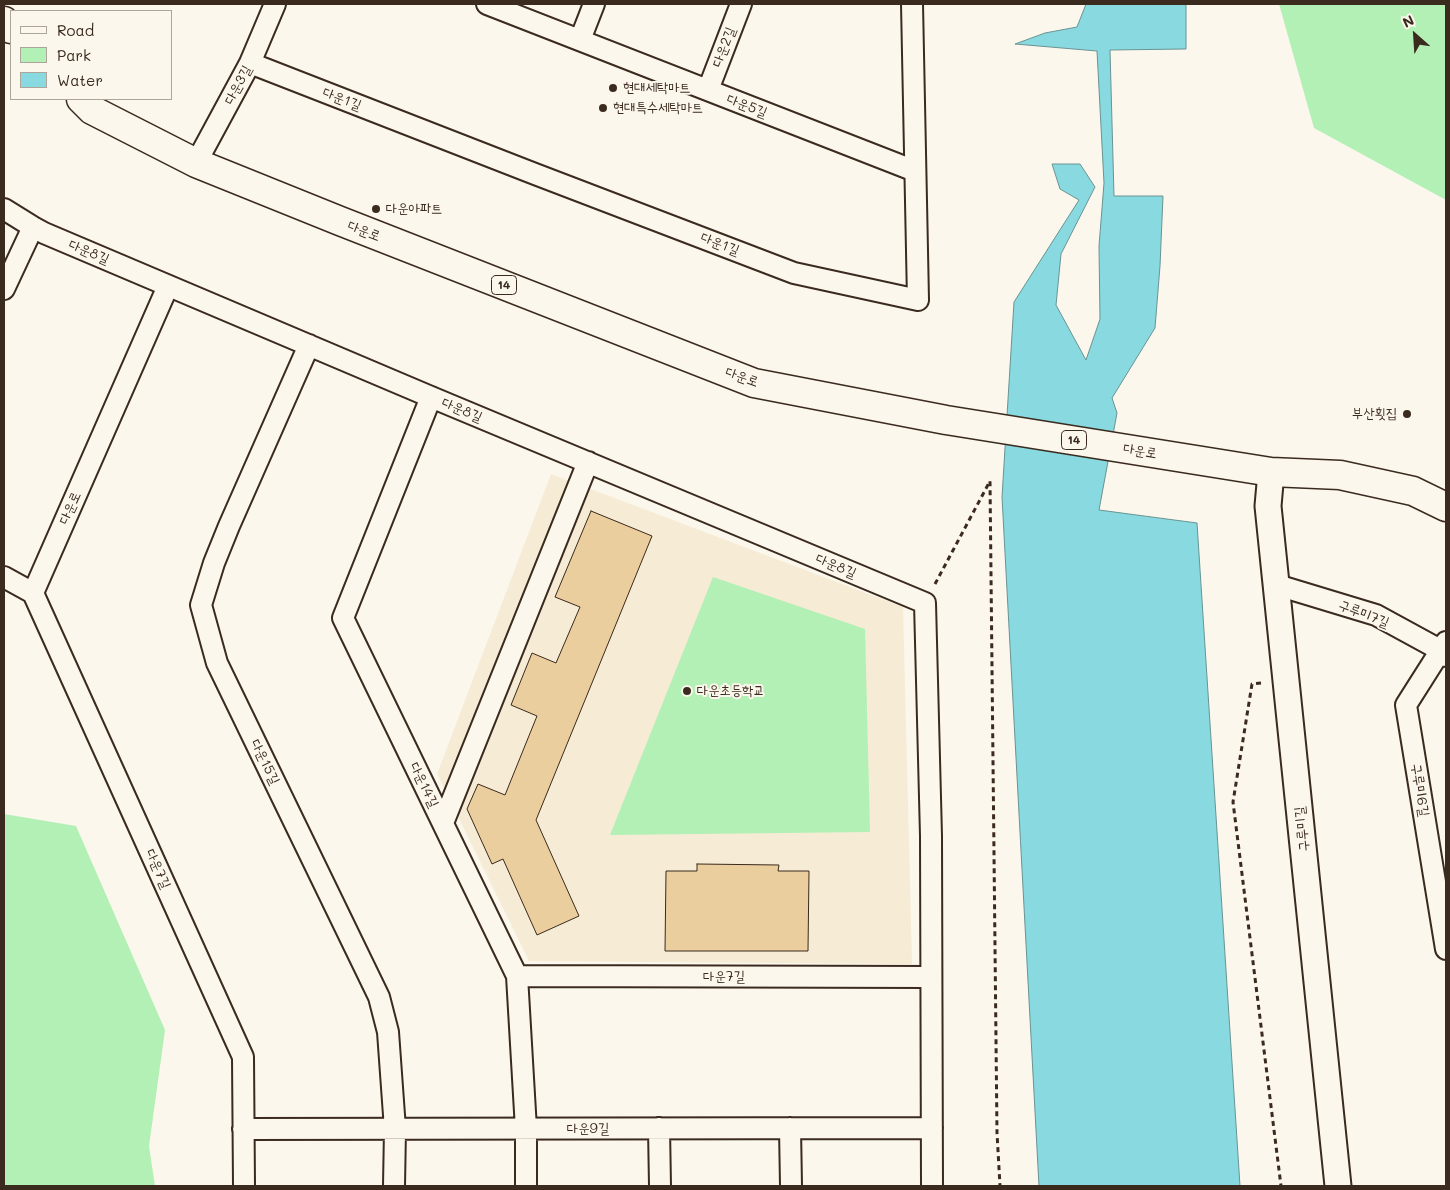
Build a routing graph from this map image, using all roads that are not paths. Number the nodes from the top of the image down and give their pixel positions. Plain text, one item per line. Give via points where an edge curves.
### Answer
1 (275, 4) edge
2 (487, 4) edge
3 (594, 4) edge
4 (741, 4) edge
5 (912, 4) edge
6 (580, 40) junction
7 (250, 63) junction
8 (708, 90) junction
9 (81, 100) edge
10 (196, 163) junction
11 (915, 171) junction
12 (4, 209) edge
13 (33, 228) junction
14 (168, 286) junction
15 (4, 289) edge
16 (309, 345) junction
17 (431, 397) junction
18 (588, 462) junction
19 (1271, 472) junction
20 (1446, 507) edge
21 (4, 577) edge
22 (1277, 585) junction
23 (33, 593) junction
24 (1445, 650) edge
25 (443, 823) junction
26 (1446, 949) edge
27 (517, 976) junction
28 (932, 977) junction
29 (659, 1128) junction
30 (790, 1128) junction
31 (932, 1128) junction
32 (243, 1129) junction
33 (395, 1129) junction
34 (526, 1129) junction
35 (244, 1186) edge
36 (394, 1186) edge
37 (526, 1186) edge
38 (660, 1186) edge
39 (791, 1186) edge
40 (932, 1186) edge
41 (1338, 1186) edge

1 - 7 street, 다운3길
2 - 6 street, 다운5길
3 - 6 street
4 - 8 street, 다운2길
5 - 11 street, 다운1길
6 - 8 street, 다운5길
7 - 10 street, 다운3길
7 - 11 street, 다운1길 via 794,273 918,300
8 - 11 street, 다운5길
9 - 10 main road, 다운로 / 14 via 92,110
10 - 19 main road, 다운로 / 14 via 754,382 946,420
12 - 13 street, 다운8길
13 - 14 street, 다운8길
13 - 15 street
14 - 16 street, 다운8길
14 - 23 street, 다운로
16 - 17 street, 다운8길
16 - 33 street, 다운15길 via 229,526 202,605 217,662 379,997 388,1032
17 - 18 street, 다운8길
17 - 25 street, 다운14길 via 343,618
18 - 25 street
18 - 28 street, 다운8길 via 925,603
19 - 20 main road, 다운로 / 14 via 1340,475 1413,491
19 - 22 street, 구루미길 via 1268,506
21 - 23 street
22 - 24 street, 구루미7길 via 1376,615
22 - 41 street, 구루미길
23 - 32 street, 다운7길 via 243,1057
24 - 26 street, 구루미6길 via 1406,705
25 - 27 street, 다운14길
27 - 28 street, 다운7길
27 - 34 street, 다운14길
28 - 31 street
29 - 30 street, 다운9길
29 - 34 street, 다운9길
29 - 38 street
30 - 31 street, 다운9길
30 - 39 street
31 - 40 street
32 - 33 street, 다운9길
32 - 35 street, 다운7길
33 - 34 street, 다운9길
33 - 36 street, 다운15길
34 - 37 street, 다운14길

